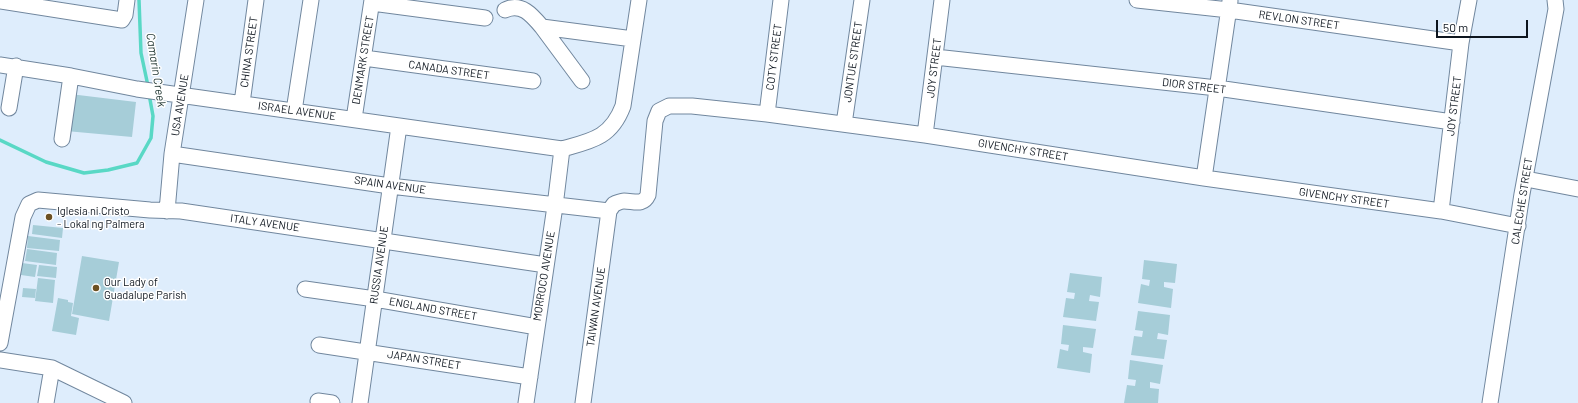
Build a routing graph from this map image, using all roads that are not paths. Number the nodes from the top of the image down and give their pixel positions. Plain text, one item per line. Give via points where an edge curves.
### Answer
1 (0, 0) edge
2 (127, 0) edge
3 (196, 0) edge
4 (256, 0) edge
5 (311, 0) edge
6 (639, 0) edge
7 (781, 0) edge
8 (862, 0) edge
9 (942, 0) edge
10 (1137, 0) edge
11 (1469, 0) edge
12 (1555, 0) edge
13 (372, 1) edge
14 (27, 2) edge
15 (1229, 5) edge
16 (78, 6) edge
17 (505, 10) dead end
18 (485, 18) dead end
19 (542, 27) junction
20 (633, 39) junction
21 (1461, 43) junction
22 (935, 57) junction
23 (364, 58) junction
24 (0, 65) edge
25 (16, 66) junction
26 (71, 76) junction
27 (533, 81) dead end
28 (582, 81) dead end
29 (1217, 88) junction
30 (182, 96) junction
31 (242, 103) junction
32 (9, 108) dead end
33 (294, 111) junction
34 (767, 114) junction
35 (354, 119) junction
36 (1452, 122) junction
37 (844, 124) junction
38 (399, 126) junction
39 (925, 135) junction
40 (62, 139) dead end
41 (562, 149) junction
42 (172, 154) junction
43 (1204, 178) junction
44 (1526, 179) junction
45 (390, 186) junction
46 (1578, 189) edge
47 (555, 206) junction
48 (167, 211) junction
49 (609, 211) junction
50 (1441, 212) junction
51 (1518, 226) junction
52 (383, 240) junction
53 (546, 264) junction
54 (305, 289) dead end
55 (374, 299) junction
56 (537, 327) junction
57 (0, 343) edge
58 (319, 345) dead end
59 (366, 351) junction
60 (0, 360) edge
61 (52, 368) junction
62 (530, 377) junction
63 (104, 399) edge
64 (46, 403) edge
65 (124, 403) edge
66 (360, 403) edge
67 (526, 403) edge
68 (583, 403) edge
69 (1490, 403) edge

1 - 14 street
2 - 16 street via 122,20
3 - 30 street, USA AVENUE
4 - 31 street, CHINA STREET
5 - 33 street
6 - 20 street, ISRAEL AVENUE
7 - 34 street, COTY STREET
8 - 37 street, JONTUE STREET
9 - 22 street, JOY STREET
10 - 15 street, REVLON STREET
11 - 21 street, JOY STREET
12 - 44 street, CALECHE STREET via 1556,9
13 - 18 street
13 - 23 street, DENMARK STREET
14 - 16 street
15 - 21 street, REVLON STREET
15 - 29 street
17 - 19 street via 522,8
19 - 20 street
19 - 28 street
20 - 41 street, ISRAEL AVENUE via 624,106 618,120 608,131 594,140
21 - 36 street, JOY STREET
22 - 29 street, DIOR STREET
22 - 39 street, JOY STREET
23 - 27 street, CANADA STREET
23 - 35 street, DENMARK STREET
24 - 25 street, ISRAEL AVENUE
25 - 26 street, ISRAEL AVENUE
25 - 32 street
26 - 30 street, ISRAEL AVENUE
26 - 40 street
29 - 36 street, DIOR STREET
29 - 43 street
30 - 31 street, ISRAEL AVENUE
30 - 42 street, USA AVENUE
31 - 33 street, ISRAEL AVENUE
33 - 35 street, ISRAEL AVENUE
34 - 37 street, GIVENCHY STREET
34 - 49 street, GIVENCHY STREET via 692,106 668,106 659,111 655,121 646,200 623,201 614,204
35 - 38 street, ISRAEL AVENUE
36 - 50 street, JOY STREET
37 - 39 street, GIVENCHY STREET
38 - 41 street, ISRAEL AVENUE
38 - 45 street, RUSSIA AVENUE
39 - 43 street, GIVENCHY STREET
41 - 47 street, MORROCO AVENUE
42 - 45 street, SPAIN AVENUE
42 - 48 street, USA AVENUE
43 - 50 street, GIVENCHY STREET
44 - 46 street
44 - 51 street, CALECHE STREET
45 - 47 street, SPAIN AVENUE
45 - 52 street, RUSSIA AVENUE
47 - 49 street, SPAIN AVENUE
47 - 53 street, MORROCO AVENUE
48 - 52 street, ITALY AVENUE
48 - 57 street, ITALY AVENUE via 38,200 29,204 23,217
49 - 68 street, TAIWAN AVENUE
50 - 51 street, GIVENCHY STREET
51 - 69 street, CALECHE STREET
52 - 53 street, ITALY AVENUE
52 - 55 street, RUSSIA AVENUE
53 - 56 street, MORROCO AVENUE
54 - 55 street, ENGLAND STREET
55 - 56 street, ENGLAND STREET
55 - 59 street, RUSSIA AVENUE
56 - 62 street, MORROCO AVENUE
58 - 59 street, JAPAN STREET
59 - 62 street, JAPAN STREET
59 - 66 street, RUSSIA AVENUE
60 - 61 street
61 - 63 street
61 - 64 street
62 - 67 street, MORROCO AVENUE
63 - 65 street

